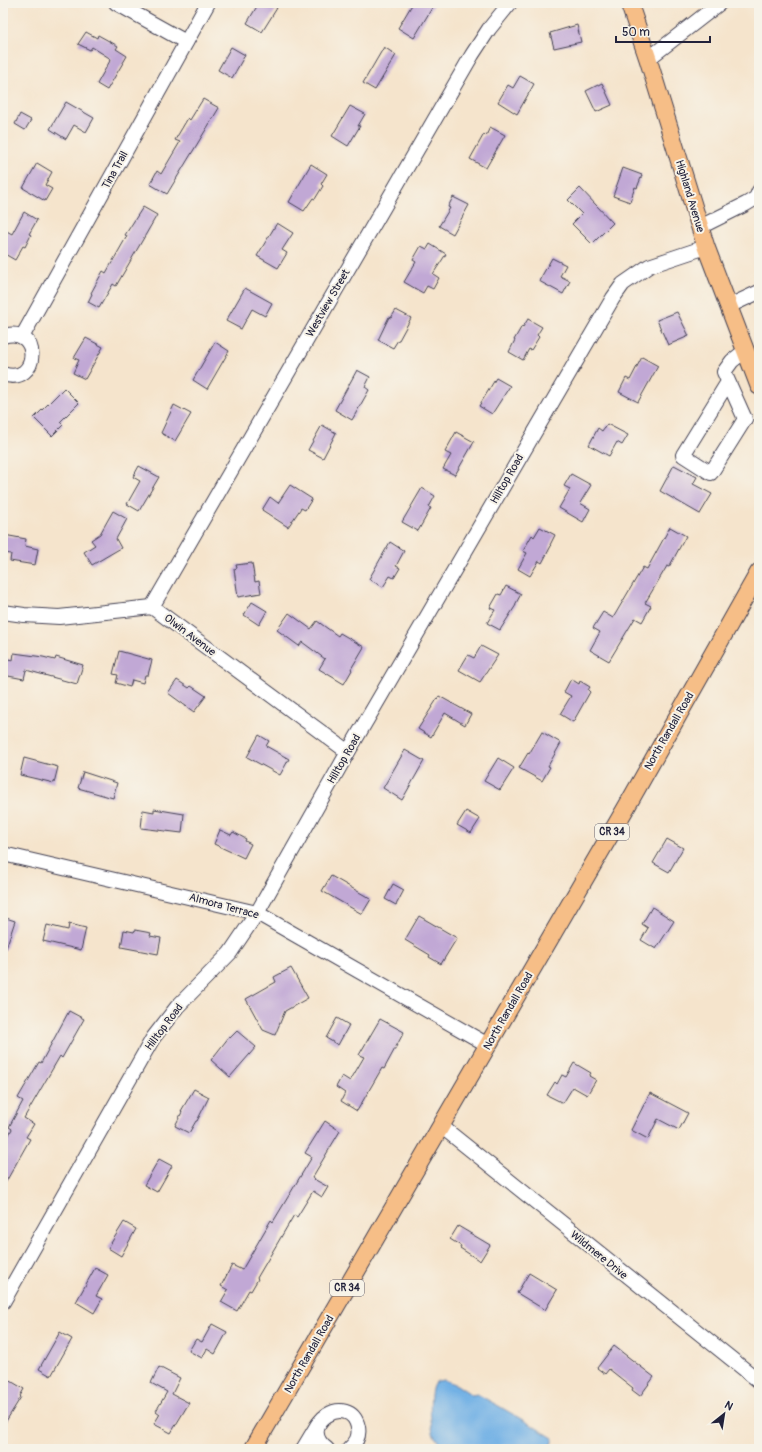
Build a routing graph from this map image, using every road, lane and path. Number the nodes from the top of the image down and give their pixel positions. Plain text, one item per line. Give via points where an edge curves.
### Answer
1 (116, 3) edge
2 (208, 3) edge
3 (510, 3) edge
4 (629, 3) edge
5 (720, 3) edge
6 (186, 42) junction
7 (648, 59) junction
8 (759, 191) edge
9 (700, 227) junction
10 (706, 247) junction
11 (759, 292) edge
12 (729, 306) junction
13 (3, 336) edge
14 (22, 337) junction
15 (746, 350) junction
16 (3, 374) edge
17 (728, 382) junction
18 (759, 386) edge
19 (758, 575) edge
20 (152, 607) junction
21 (3, 612) edge
22 (348, 752) junction
23 (3, 854) edge
24 (257, 913) junction
25 (488, 1045) junction
26 (441, 1126) junction
27 (3, 1302) edge
28 (759, 1381) edge
29 (319, 1423) junction
30 (253, 1449) edge
31 (303, 1449) edge
32 (327, 1449) edge
33 (349, 1449) edge

1 - 6 street
2 - 6 street, Tina Trail
3 - 20 street, Westview Street via 472,55
4 - 7 main road, Highland Avenue
5 - 7 street
6 - 14 street, Tina Trail
7 - 9 main road, Highland Avenue
8 - 9 street via 756,198
9 - 10 main road, Highland Avenue
10 - 12 main road, Highland Avenue
10 - 22 street, Hilltop Road via 649,266 623,284 613,298
11 - 12 street
12 - 15 main road, Highland Avenue
13 - 14 street
14 - 16 street via 31,348 28,369 15,376
15 - 17 street via 732,361 724,372
15 - 18 main road, Highland Avenue
17 - 17 street via 683,455 711,473 744,419
19 - 25 main road, North Randall Road / CR 34
20 - 21 street, Olwin Avenue via 60,617 24,616
20 - 22 street, Olwin Avenue
22 - 24 street, Hilltop Road
23 - 24 street, Almora Terrace
24 - 25 street, Almora Terrace
24 - 27 street, Hilltop Road via 230,953 177,1007 153,1038
25 - 26 main road, North Randall Road / CR 34
26 - 28 street, Wildmere Drive
26 - 30 main road, North Randall Road / CR 34
29 - 31 street
29 - 32 street via 318,1438
29 - 33 street via 325,1415 334,1411 342,1411 354,1418 357,1439

